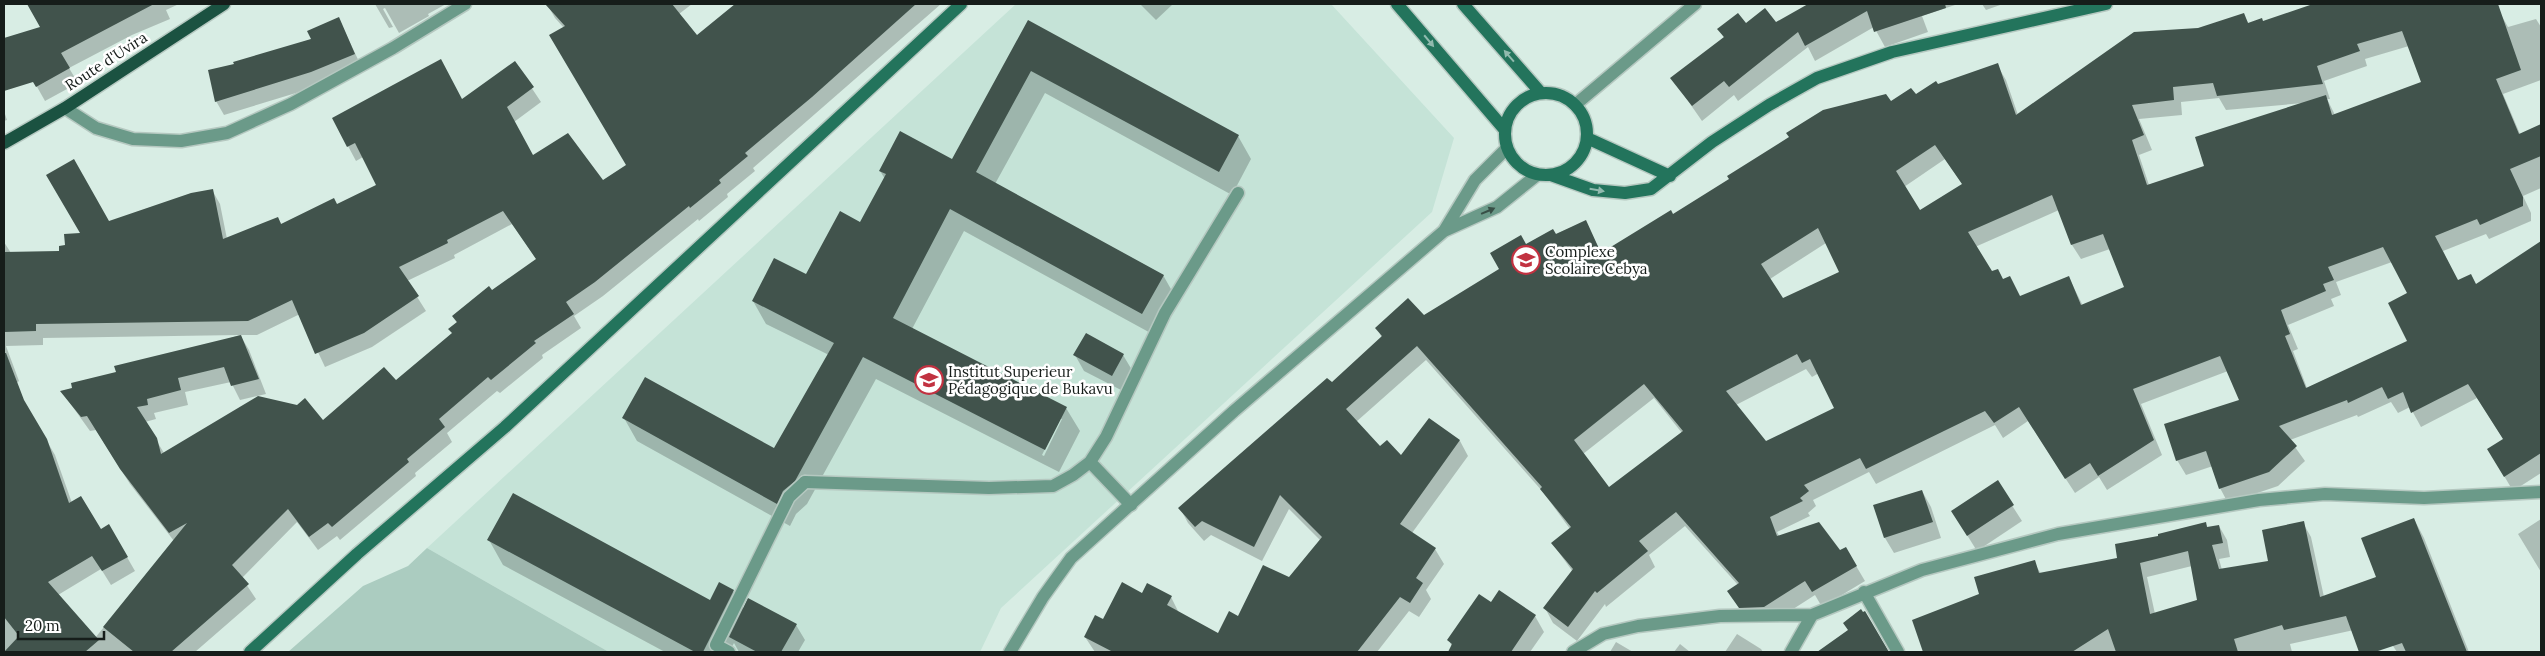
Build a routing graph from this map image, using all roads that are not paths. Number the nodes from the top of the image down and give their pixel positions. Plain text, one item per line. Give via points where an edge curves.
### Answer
1 (221, 4) edge
2 (465, 4) edge
3 (961, 4) edge
4 (1397, 4) edge
5 (1463, 4) edge
6 (1695, 4) edge
7 (2106, 4) edge
8 (1541, 93) junction
9 (1575, 105) junction
10 (64, 108) junction
11 (1505, 130) junction
12 (1587, 138) junction
13 (4, 143) edge
14 (1507, 148) junction
15 (1537, 175) junction
16 (1551, 175) junction
17 (1670, 176) junction
18 (1238, 194) dead end
19 (1444, 230) junction
20 (1090, 462) junction
21 (2541, 492) edge
22 (1131, 505) junction
23 (1864, 592) junction
24 (1812, 615) junction
25 (250, 652) edge
26 (728, 652) edge
27 (1010, 652) edge
28 (1573, 652) edge
29 (1791, 652) edge
30 (1898, 652) edge

1 - 10 main road, Route d'Uvira
2 - 10 street via 291,104 227,133 180,141 133,138 96,128
3 - 25 street via 505,426
4 -> 11 street
8 -> 5 street
6 - 9 street
7 - 17 street via 1892,52 1817,78 1728,132
8 - 9 street via 1559,95
8 - 11 street via 1524,99 1511,112
9 - 12 street via 1585,120
10 - 13 main road, Route d'Uvira
11 - 14 street
12 - 16 street via 1581,156 1568,169
12 - 17 street
14 - 15 street via 1517,164
14 - 19 street via 1475,180
15 - 16 street
19 -> 15 street via 1497,207
16 -> 17 street via 1593,190 1625,194 1650,190
18 - 20 street via 1165,313 1106,436
19 - 22 street via 1234,411
20 - 22 street
20 - 26 street via 1053,486 989,488 805,482 788,496 716,645
21 - 23 street via 2424,498 2325,494 2259,500 2058,534 1922,570
22 - 27 street via 1071,558
23 - 24 street
23 - 30 street
24 - 28 street via 1720,616 1638,626 1602,634
24 - 29 street

